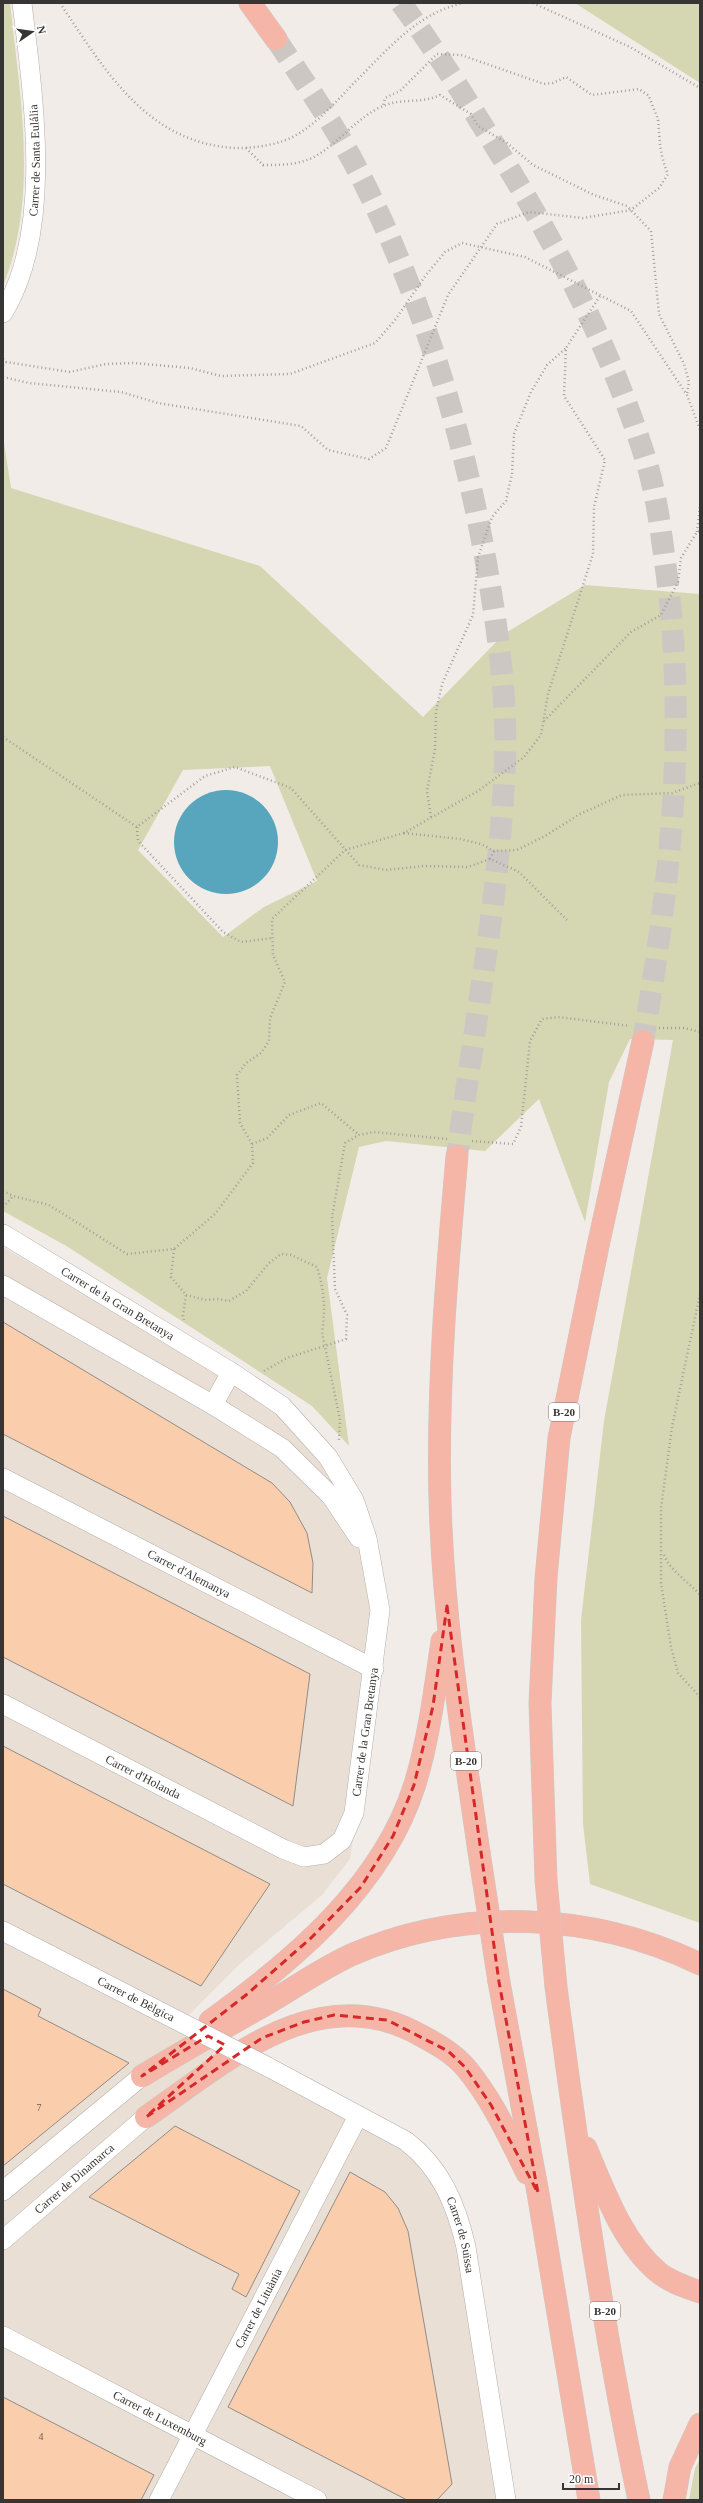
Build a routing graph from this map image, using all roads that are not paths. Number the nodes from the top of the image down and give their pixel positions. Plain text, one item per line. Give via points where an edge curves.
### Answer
1 (22, 3) edge
2 (250, 3) edge
3 (276, 39) tunnel mouth
4 (3, 313) edge
5 (643, 1041) tunnel mouth
6 (458, 1156) tunnel mouth
7 (3, 1234) edge
8 (3, 1285) edge
9 (231, 1372) junction
10 (213, 1405) junction
11 (3, 1478) edge
12 (372, 1557) junction
13 (447, 1606) junction
14 (374, 1669) junction
15 (3, 1704) edge
16 (283, 1849) joint
17 (3, 1931) edge
18 (700, 1964) edge
19 (264, 2005) junction
20 (268, 2067) joint
21 (142, 2076) junction
22 (358, 2116) junction
23 (146, 2117) junction
24 (574, 2121) junction
25 (3, 2191) edge
26 (538, 2193) junction
27 (3, 2240) edge
28 (700, 2292) edge
29 (3, 2336) edge
30 (700, 2424) edge
31 (191, 2435) junction
32 (159, 2500) edge
33 (317, 2500) edge
34 (506, 2500) edge
35 (589, 2500) edge
36 (639, 2500) edge
37 (674, 2500) edge

1 - 4 street, Carrer de Santa Eulália via 37,156 29,247
2 - 3 highway
5 - 24 highway, B-20, bridge via 559,1438 546,1578 540,1703 546,1880 556,1987
6 - 13 highway, B-20 via 446,1272 440,1394 440,1501
7 - 9 street, Carrer de la Gran Bretanya
8 - 10 street, Carrer de la Gran Bretanya
9 - 10 street
9 - 12 street, Carrer de la Gran Bretanya via 282,1406 328,1456 354,1500
10 - 12 street, Carrer de la Gran Bretanya via 282,1448 331,1496
11 - 14 street, Carrer d'Alemanya
12 - 14 street, Carrer de la Gran Bretanya via 380,1610
13 - 21 highway via 433,1706 414,1785 393,1836 361,1886 311,1938 246,1995 205,2024
13 - 26 highway, B-20, bridge via 453,1670 499,1982
14 - 16 street, Carrer de la Gran Bretanya via 354,1813 342,1840 324,1854 304,1857
15 - 16 street, Carrer d'Holanda
17 - 20 street, Carrer de Bèlgica, bridge
18 - 19 highway via 643,1941 604,1929 529,1920 460,1925 395,1939 353,1954 316,1972
19 - 21 highway
19 - 23 highway via 243,2028
20 - 22 street, Carrer de Suïssa
21 - 25 street
22 - 31 street, Carrer de Lituània
22 - 34 street, Carrer de Suïssa via 422,2152 444,2184 459,2217
23 - 26 highway via 262,2038 304,2022 334,2015 387,2020 412,2030 448,2051 465,2067 491,2105
23 - 27 street, Carrer de Dinamarca
24 - 28 highway via 621,2224 644,2258 659,2273
24 - 36 highway, B-20 via 623,2424
26 - 35 highway, B-20
29 - 31 street, Carrer de Luxemburg
30 - 37 highway via 680,2467
31 - 32 street, Carrer de Lituània
31 - 33 street, Carrer de Luxemburg

